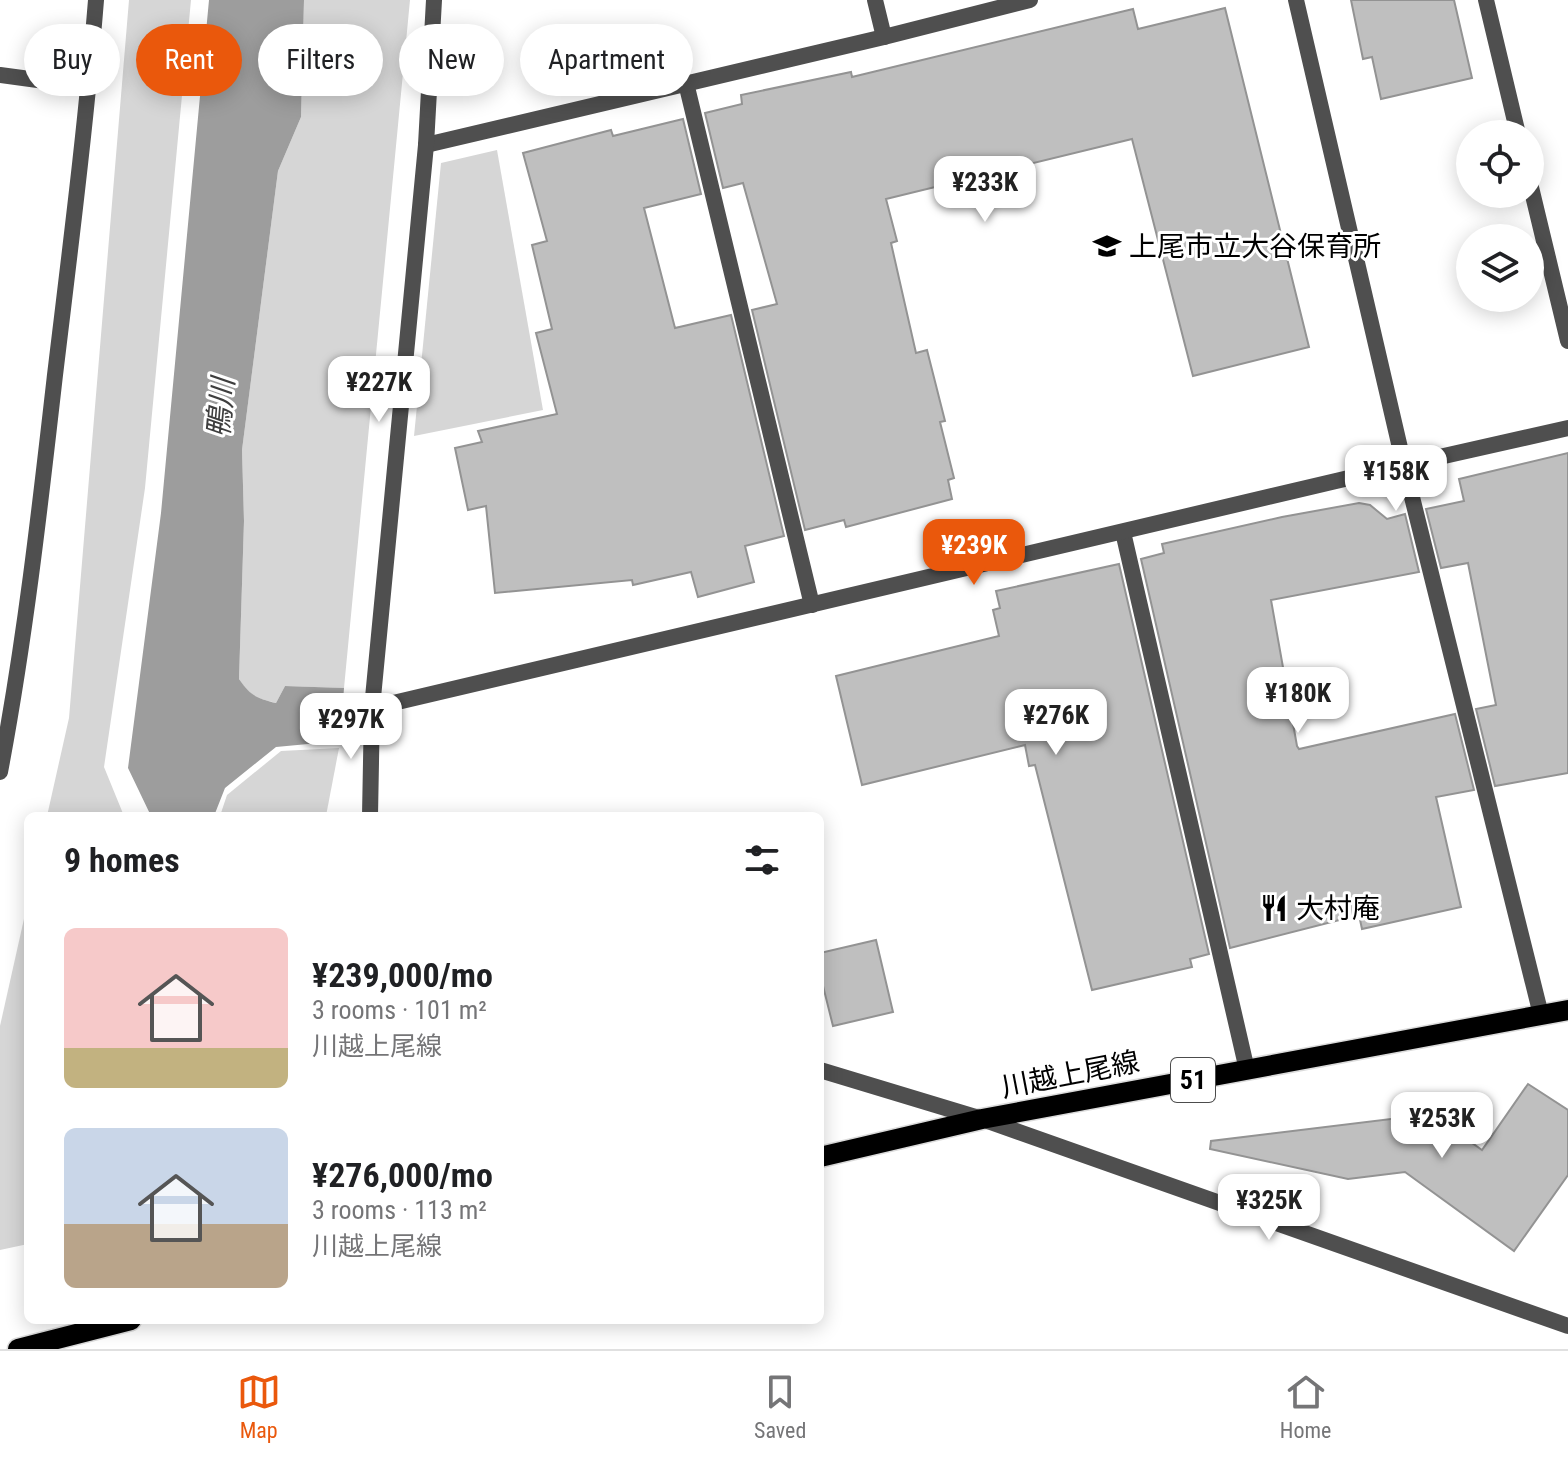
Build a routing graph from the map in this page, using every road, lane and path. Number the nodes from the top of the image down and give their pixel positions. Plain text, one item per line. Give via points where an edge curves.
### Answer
1 (96, 0) edge
2 (434, 0) edge
3 (875, 0) edge
4 (1030, 0) edge
5 (1296, 0) edge
6 (1486, 0) edge
7 (94, 24) edge
8 (884, 37) junction
9 (0, 75) edge
10 (24, 78) edge
11 (693, 81) edge
12 (88, 96) edge
13 (631, 96) edge
14 (689, 96) edge
15 (1515, 120) edge
16 (426, 145) junction
17 (1536, 208) edge
18 (1568, 341) edge
19 (1568, 428) edge
20 (1404, 465) junction
21 (1123, 532) junction
22 (812, 605) junction
23 (372, 708) junction
24 (6, 710) edge
25 (0, 772) edge
26 (370, 812) edge
27 (1568, 1010) edge
28 (1541, 1015) junction
29 (1247, 1070) junction
30 (824, 1071) edge
31 (982, 1119) junction
32 (824, 1156) edge
33 (115, 1324) edge
34 (1568, 1326) edge
35 (18, 1349) edge

1 - 7 street
2 - 16 street
3 - 8 street
4 - 8 street
5 - 20 street
6 - 15 street
8 - 11 street
9 - 10 street
12 - 24 street via 34,556
13 - 16 street
14 - 22 street
16 - 23 street
17 - 18 street
19 - 20 street
20 - 21 street
20 - 28 street
21 - 22 street
21 - 29 street
22 - 23 street
23 - 26 street
24 - 25 street
27 - 28 main road, 川越上尾線 / 51
28 - 29 main road, 川越上尾線 / 51
29 - 31 main road, 川越上尾線 / 51
30 - 31 street
31 - 32 main road, 川越上尾線 / 51
31 - 34 street
33 - 35 main road

